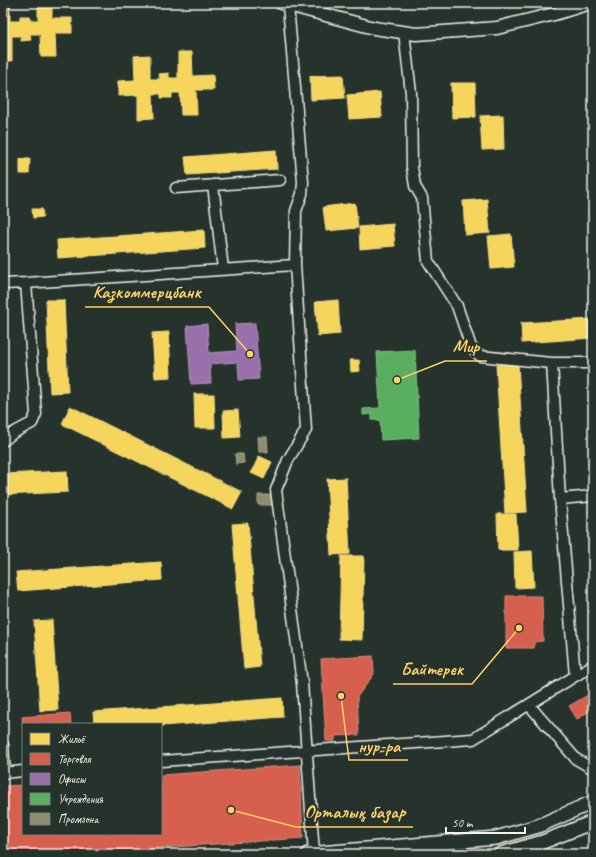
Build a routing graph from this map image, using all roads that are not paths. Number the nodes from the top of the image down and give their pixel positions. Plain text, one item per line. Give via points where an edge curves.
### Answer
1 (590, 3) edge
2 (285, 4) edge
3 (404, 32) junction
4 (280, 180) dead end
5 (213, 185) junction
6 (176, 188) dead end
7 (295, 265) junction
8 (223, 269) junction
9 (26, 282) junction
10 (3, 284) edge
11 (552, 364) junction
12 (593, 364) edge
13 (3, 441) edge
14 (593, 496) edge
15 (560, 498) junction
16 (593, 665) edge
17 (575, 676) junction
18 (529, 705) junction
19 (3, 745) edge
20 (307, 751) junction
21 (162, 761) edge
22 (593, 770) edge
23 (22, 771) edge
24 (4, 773) edge
25 (593, 802) edge
26 (593, 822) edge
27 (308, 854) edge
28 (314, 854) edge
29 (501, 854) edge

1 - 3 street via 497,28 416,34
2 - 3 street via 374,28
2 - 7 street via 303,182 296,211
3 - 11 street via 411,93 412,167 415,186 422,198 428,261 457,306 471,347 480,356
4 - 5 street
5 - 6 street
5 - 8 street
7 - 8 street
7 - 20 street via 306,430 288,460 276,490 302,683
8 - 9 street
9 - 10 street
9 - 13 street via 36,414 32,423 12,433
11 - 12 street
11 - 15 street
14 - 15 street
15 - 17 street
16 - 17 street
17 - 18 street
18 - 20 street via 473,740
18 - 22 street via 576,759
19 - 24 street
20 - 21 street
20 - 28 street
23 - 24 street
25 - 28 main road via 538,826 496,838
26 - 29 main road via 543,842
27 - 28 main road

